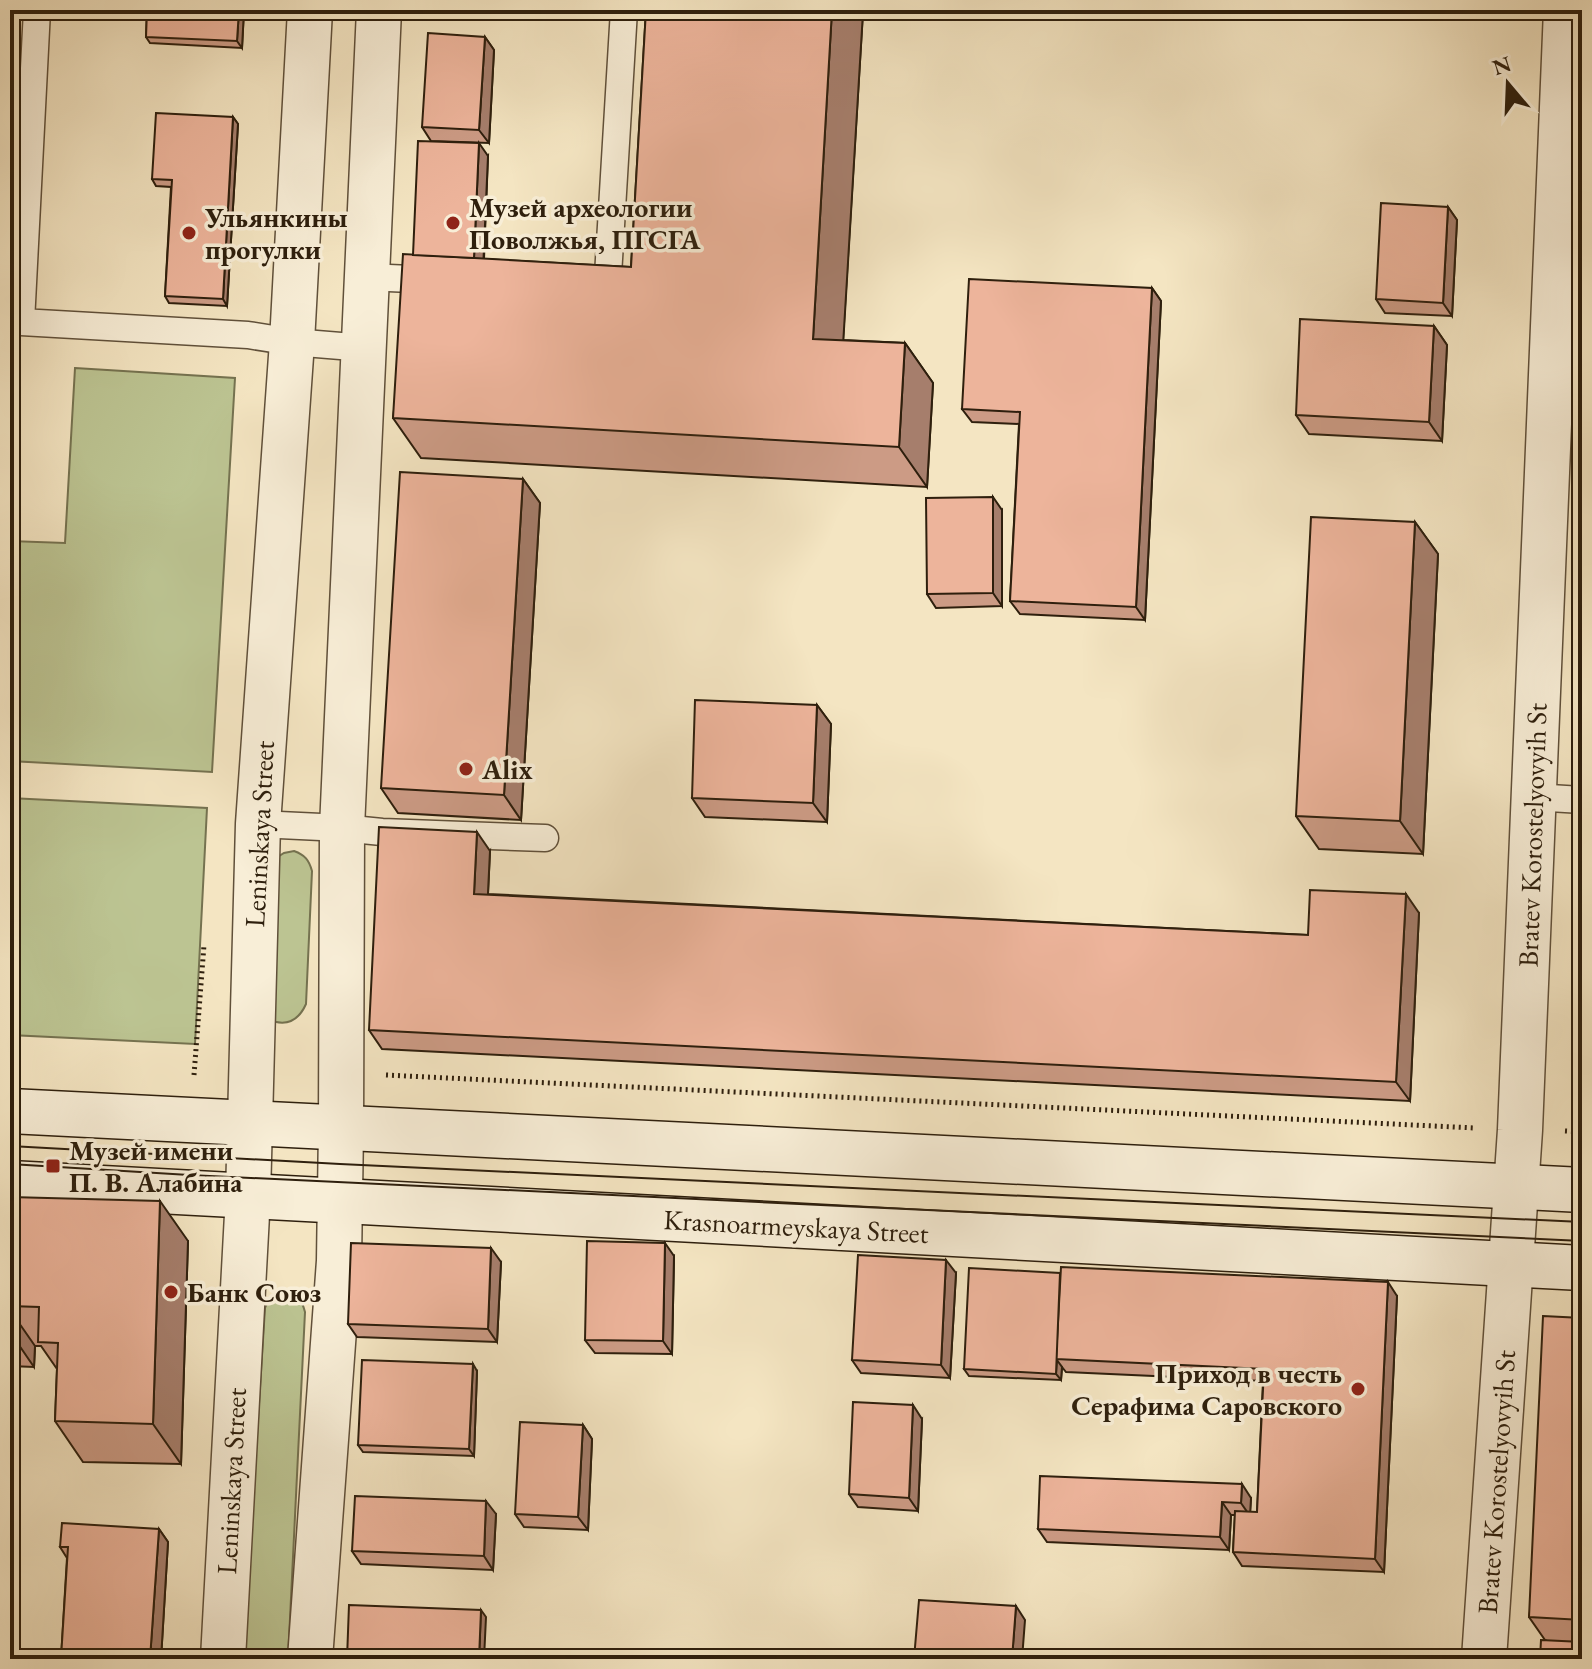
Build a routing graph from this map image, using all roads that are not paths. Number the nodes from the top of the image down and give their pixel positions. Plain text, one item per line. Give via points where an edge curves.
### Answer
1 (37, 10) edge
2 (310, 10) edge
3 (379, 10) edge
4 (624, 10) edge
5 (1566, 10) edge
6 (366, 277) junction
7 (457, 282) edge
8 (577, 290) edge
9 (1568, 292) edge
10 (292, 342) junction
11 (365, 348) junction
12 (1533, 797) junction
13 (1582, 800) edge
14 (258, 824) junction
15 (342, 828) junction
16 (545, 838) dead end
17 (10, 1111) edge
18 (250, 1123) junction
19 (341, 1128) junction
20 (10, 1183) edge
21 (1516, 1186) junction
22 (1582, 1190) edge
23 (248, 1196) junction
24 (339, 1201) junction
25 (1511, 1264) junction
26 (1582, 1268) edge
27 (223, 1659) edge
28 (310, 1659) edge
29 (1484, 1659) edge

1 - 10 lane via 21,322
2 - 10 street, Leninskaya Street
3 - 6 street
4 - 8 lane via 607,292
5 - 9 street, Bratev Korostelyovyih St
6 - 7 lane
6 - 11 street
9 - 12 street, Bratev Korostelyovyih St
10 - 11 lane
10 - 14 street, Leninskaya Street
11 - 15 street
12 - 13 lane
12 - 21 street, Bratev Korostelyovyih St
14 - 15 lane
14 - 18 street, Leninskaya Street
15 - 16 lane
15 - 19 street
17 - 18 street
18 - 19 street
18 - 23 street, Leninskaya Street
19 - 21 street
19 - 24 street
20 - 23 street, Krasnoarmeyskaya Street
21 - 22 street
21 - 25 street, Bratev Korostelyovyih St
23 - 24 street, Krasnoarmeyskaya Street
23 - 27 street, Leninskaya Street
24 - 25 street, Krasnoarmeyskaya Street
24 - 28 street
25 - 26 street, Krasnoarmeyskaya Street
25 - 29 street, Bratev Korostelyovyih St

